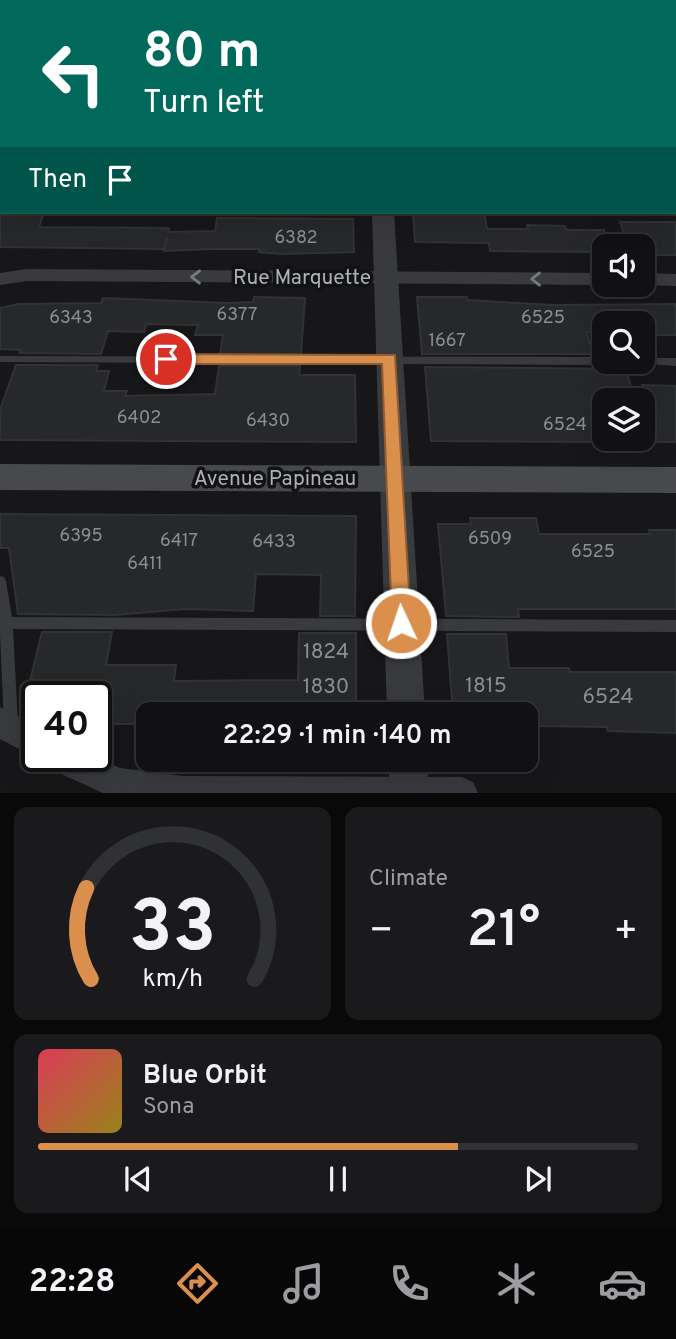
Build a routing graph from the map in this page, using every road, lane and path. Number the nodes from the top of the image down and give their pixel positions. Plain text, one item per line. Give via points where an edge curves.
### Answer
1 (383, 214) edge
2 (386, 278) junction
3 (0, 279) edge
4 (592, 279) edge
5 (655, 279) edge
6 (676, 279) edge
7 (0, 359) edge
8 (390, 359) junction
9 (592, 361) edge
10 (655, 361) edge
11 (676, 362) edge
12 (0, 477) edge
13 (395, 479) junction
14 (676, 480) edge
15 (0, 581) edge
16 (5, 623) junction
17 (401, 623) junction
18 (676, 626) edge
19 (405, 702) edge
20 (6, 724) edge
21 (21, 733) edge
22 (92, 772) edge
23 (409, 772) edge
24 (410, 793) edge
25 (462, 793) edge

1 - 2 street
2 -> 3 street, Rue Marquette via 27,275
4 -> 2 street, Rue Marquette
2 - 8 street
5 - 6 street
7 - 8 lane
8 - 9 lane
8 - 13 street
10 - 11 lane
12 - 13 main road, Avenue Papineau
13 - 14 main road, Avenue Papineau
13 - 17 street
15 - 16 lane
16 - 17 lane
16 - 20 lane
17 - 18 lane
17 - 19 street
20 - 21 street
22 - 24 street via 119,784 183,792
23 - 24 street
24 - 25 street

